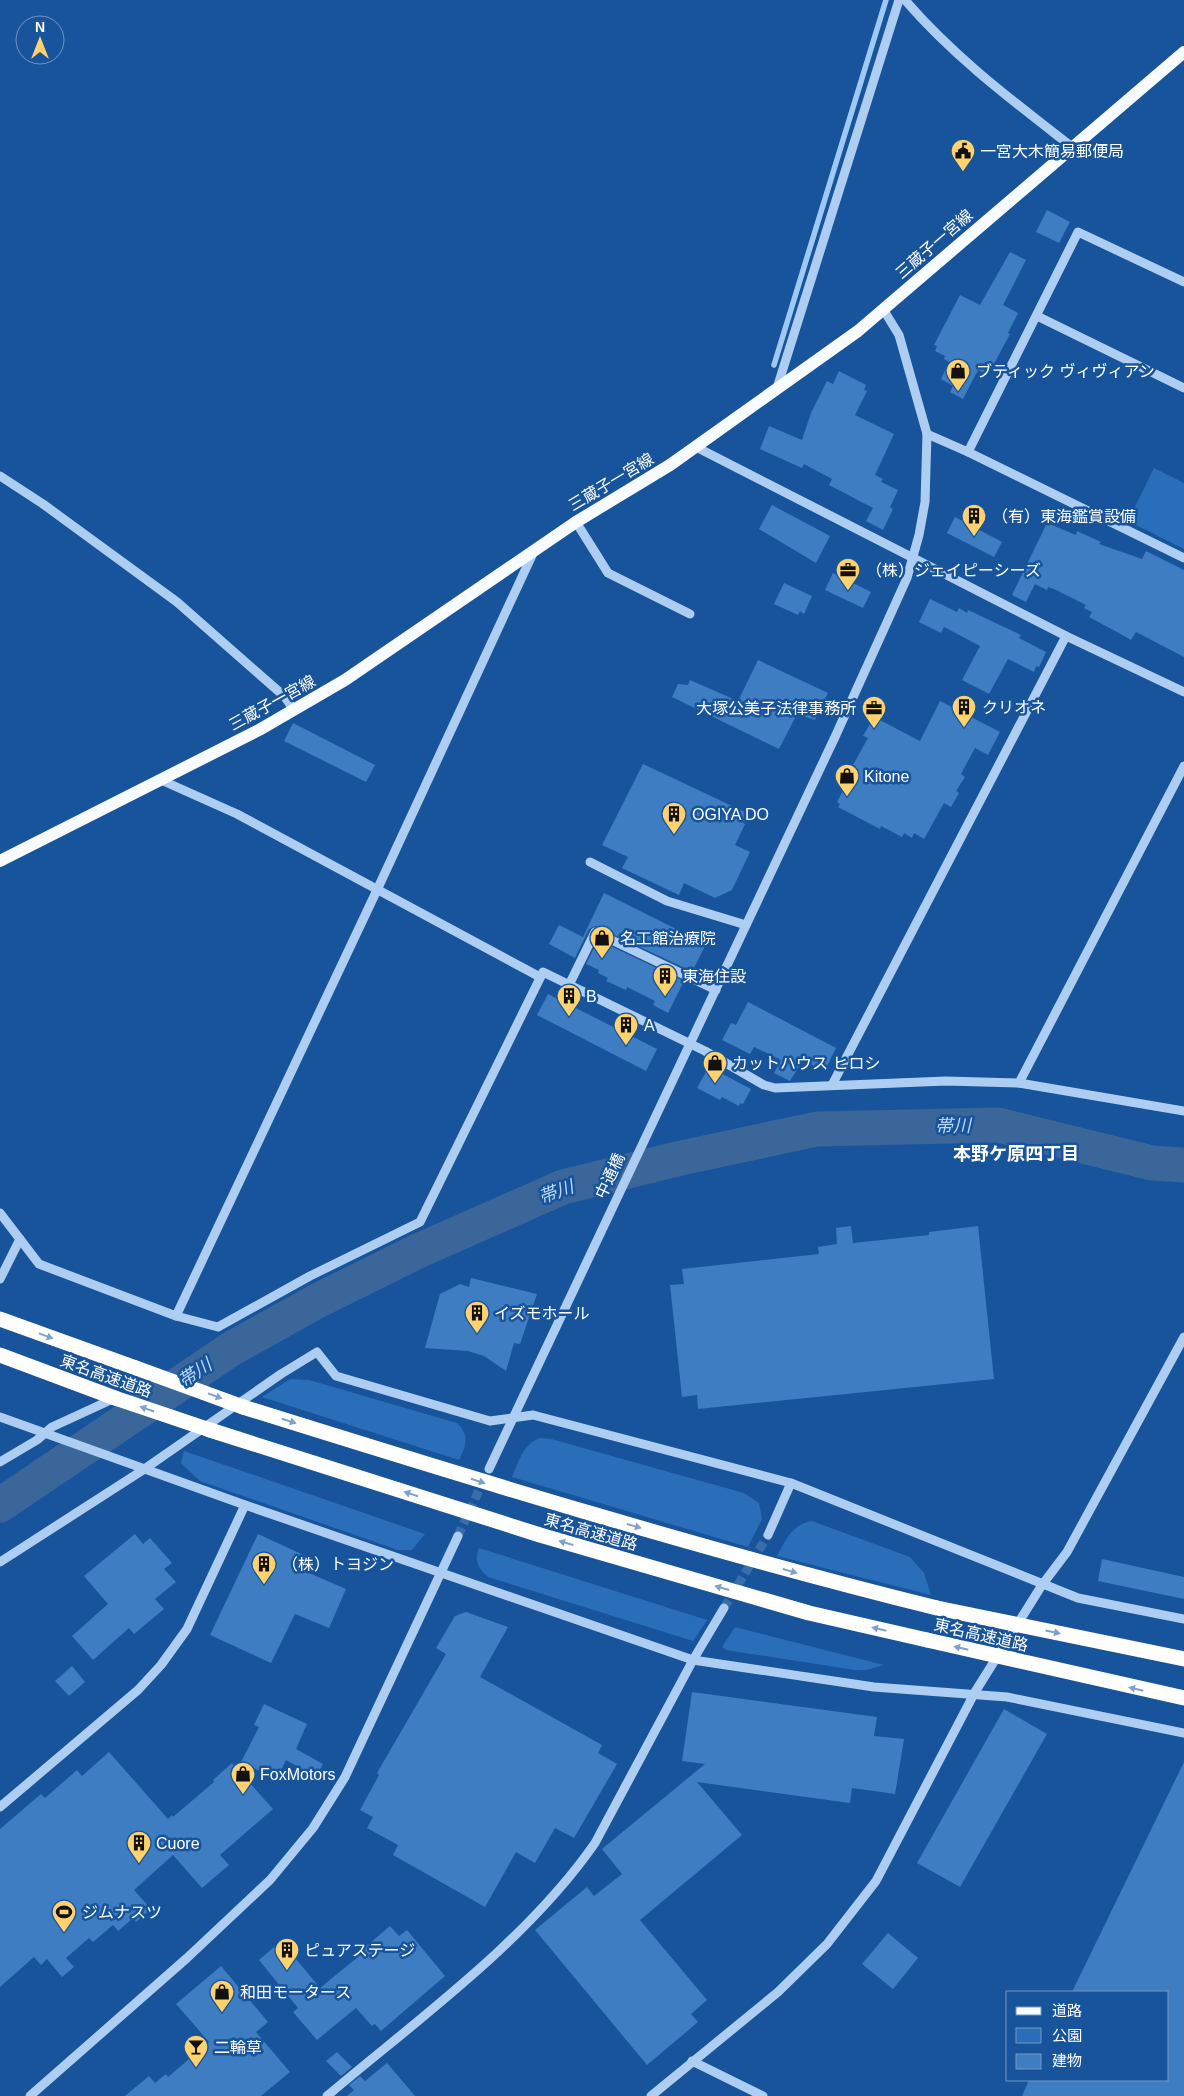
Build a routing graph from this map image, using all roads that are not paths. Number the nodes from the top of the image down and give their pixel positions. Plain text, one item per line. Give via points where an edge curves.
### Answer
1 (898, 0) edge
2 (905, 0) edge
3 (1184, 52) edge
4 (1072, 147) junction
5 (1184, 282) edge
6 (883, 309) junction
7 (1037, 316) junction
8 (778, 388) junction
9 (1184, 388) edge
10 (927, 434) junction
11 (696, 447) junction
12 (968, 452) junction
13 (0, 476) edge
14 (576, 522) junction
15 (534, 550) junction
16 (1184, 558) edge
17 (913, 559) junction
18 (690, 614) dead end
19 (1066, 636) junction
20 (1184, 692) edge
21 (294, 710) junction
22 (1184, 766) edge
23 (161, 780) junction
24 (0, 861) edge
25 (590, 862) dead end
26 (377, 890) junction
27 (746, 926) junction
28 (540, 977) junction
29 (569, 985) junction
30 (716, 990) junction
31 (690, 1044) junction
32 (1019, 1083) junction
33 (832, 1085) junction
34 (1184, 1111) edge
35 (0, 1213) edge
36 (20, 1239) junction
37 (0, 1279) edge
38 (176, 1316) junction
39 (0, 1319) edge
40 (1184, 1337) edge
41 (0, 1355) edge
42 (115, 1398) junction
43 (0, 1417) edge
44 (513, 1418) junction
45 (48, 1435) junction
46 (0, 1462) edge
47 (489, 1469) tunnel mouth
48 (143, 1470) junction
49 (791, 1484) junction
50 (245, 1505) junction
51 (768, 1535) tunnel mouth
52 (458, 1536) tunnel mouth
53 (0, 1562) edge
54 (440, 1573) junction
55 (1042, 1585) junction
56 (724, 1608) tunnel mouth
57 (1184, 1619) edge
58 (1184, 1659) edge
59 (693, 1660) junction
60 (975, 1692) junction
61 (1184, 1698) edge
62 (1184, 1733) edge
63 (0, 1807) edge
64 (692, 2061) junction
65 (30, 2096) edge
66 (327, 2096) edge
67 (651, 2096) edge
68 (763, 2096) edge

1 - 8 street
2 - 4 street via 934,33 984,78
3 - 4 main road, 三蔵子一宮線
4 - 6 main road, 三蔵子一宮線
5 - 7 street via 1078,232
6 - 8 main road, 三蔵子一宮線 via 858,331
6 - 10 street, 中通橋 via 899,335
7 - 9 street
7 - 12 street
8 - 11 main road, 三蔵子一宮線
10 - 12 street
10 - 17 street, 中通橋 via 925,502
11 - 14 main road, 三蔵子一宮線
11 - 17 street
12 - 16 street
13 - 21 street via 177,602 284,696
14 - 15 main road, 三蔵子一宮線
14 - 18 street via 608,573
15 - 21 main road, 三蔵子一宮線 via 344,680
15 - 26 street
17 - 19 street
17 - 27 street, 中通橋 via 873,655
19 - 20 street
19 - 33 street
21 - 23 main road, 三蔵子一宮線
22 - 32 street
23 - 24 main road, 三蔵子一宮線
23 - 26 street via 236,814
25 - 27 street via 667,901
26 - 28 street
26 - 38 street
27 - 30 street, 中通橋
28 - 29 street via 543,972
28 - 38 street via 420,1222 310,1276 218,1327
29 - 30 street via 595,932
29 - 31 street
30 - 31 street, 中通橋
31 - 33 street via 764,1085 775,1088
31 - 44 street, 中通橋
32 - 33 street via 946,1081
32 - 34 street
35 - 36 street
36 - 37 street
36 - 38 street via 39,1264
39 -> 58 highway, 東名高速道路, bridge via 243,1407 516,1493 821,1579 937,1608
40 - 55 street via 1067,1552
41 - 42 highway, 東名高速道路
42 - 45 street via 52,1427
61 -> 42 highway, 東名高速道路, bridge via 809,1614 558,1540
43 - 45 street
44 - 47 street, 中通橋
44 - 48 street via 490,1421 336,1376 317,1352
44 - 49 street via 533,1415
45 - 46 street
45 - 48 street
48 - 50 street
48 - 53 street
49 - 51 street
49 - 55 street
50 - 54 street
50 - 63 street via 187,1629 161,1665 138,1690
52 - 54 street
54 - 59 street
54 - 65 street via 345,1777 313,1828 270,1880
55 - 57 street via 1078,1598
55 - 60 street
56 - 59 street
59 - 60 street via 874,1687 946,1694
59 - 66 street via 595,1843 576,1871 494,1955
60 - 62 street
60 - 64 street via 876,1881 820,1951 778,1992
64 - 67 street
64 - 68 street

